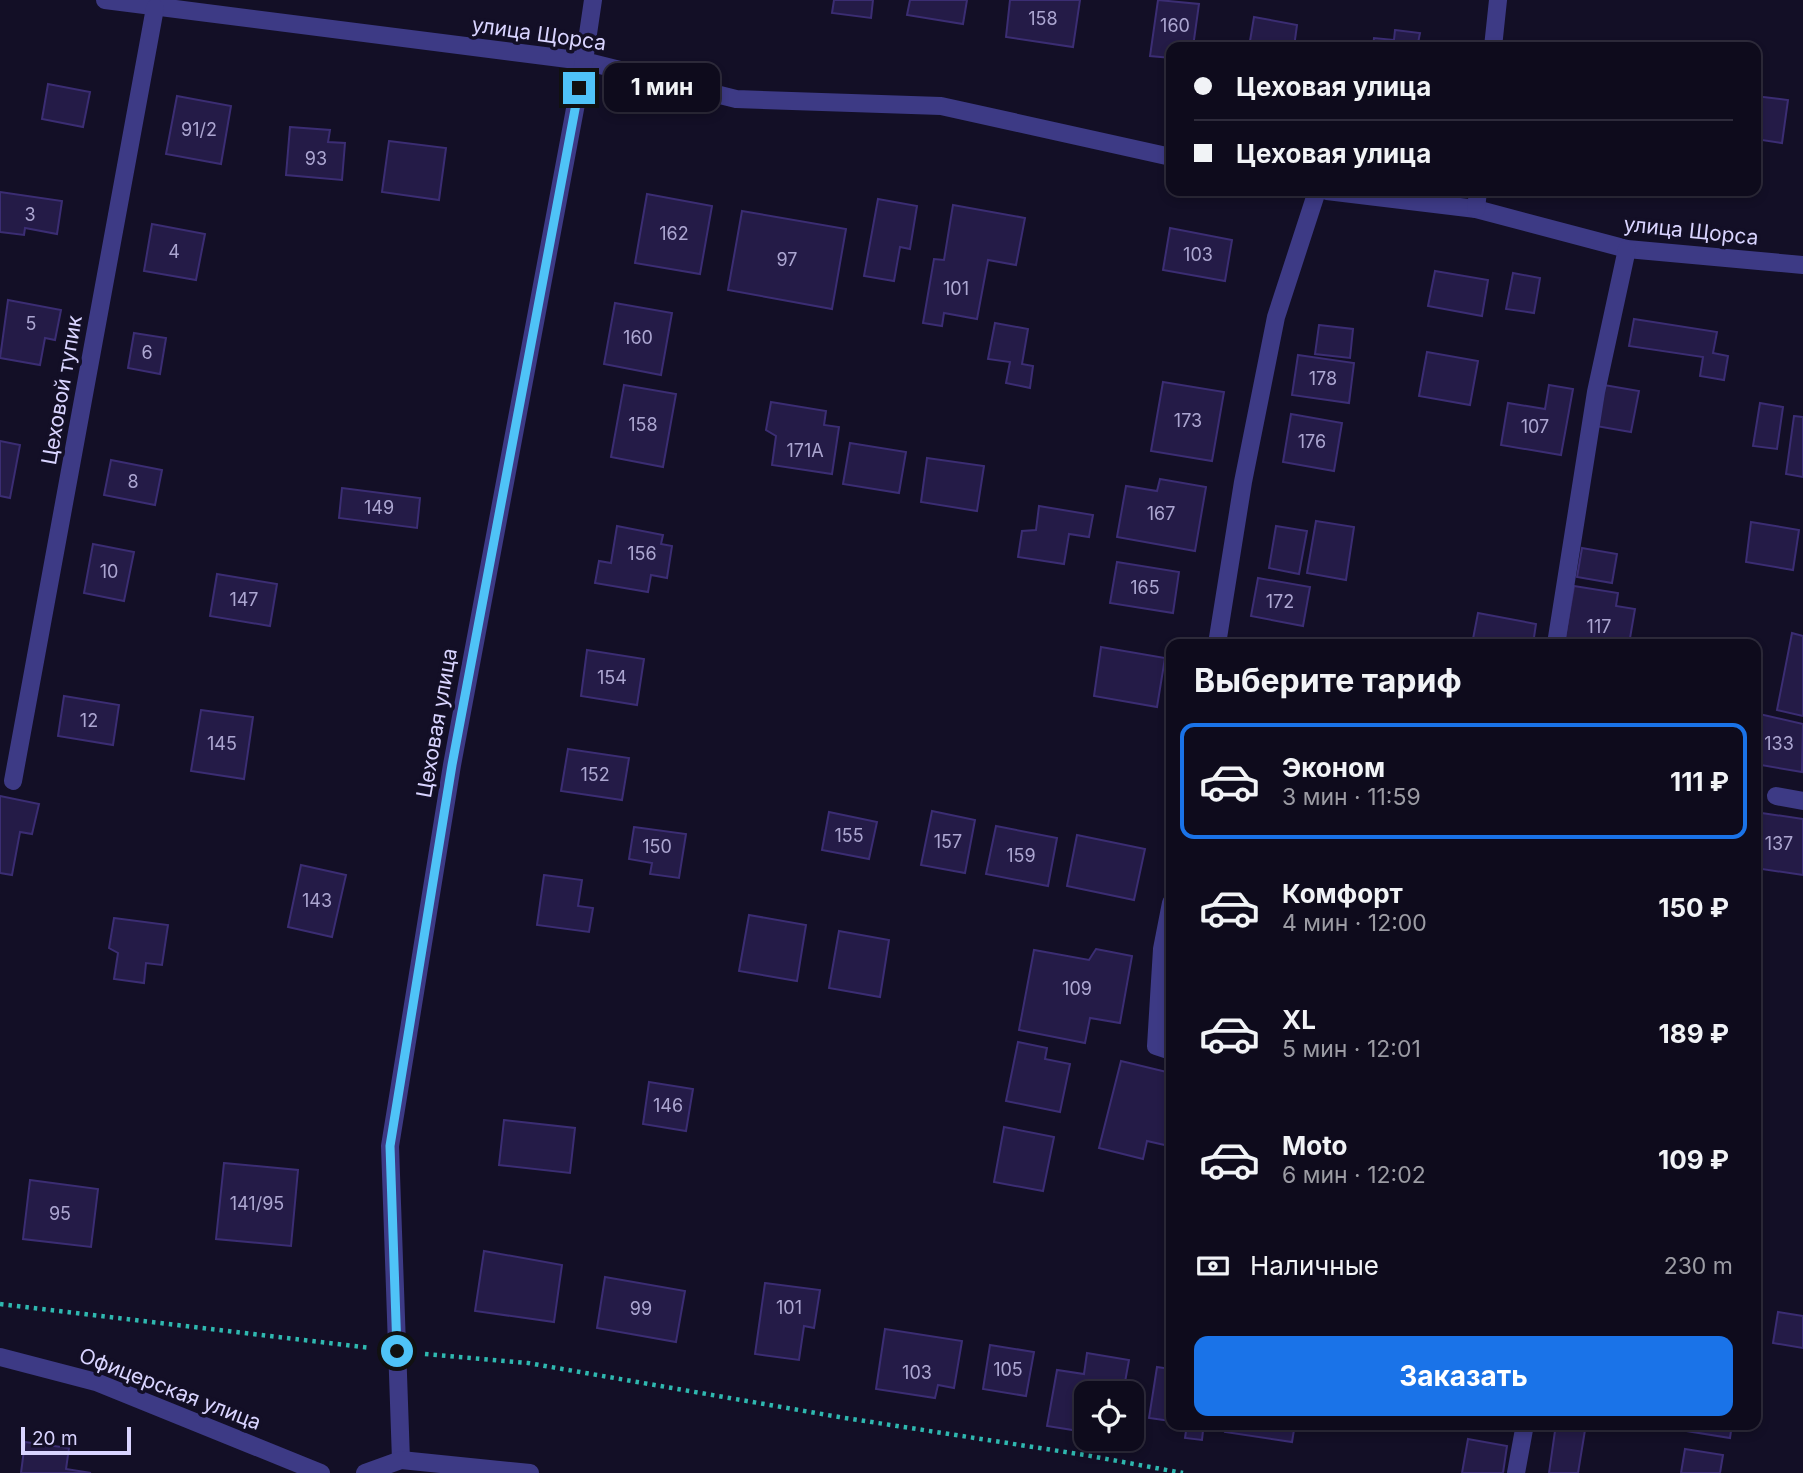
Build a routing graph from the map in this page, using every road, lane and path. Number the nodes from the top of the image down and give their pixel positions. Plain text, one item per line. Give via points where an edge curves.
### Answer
1 (105, 0) edge
2 (593, 0) edge
3 (1498, 0) edge
4 (155, 8) junction
5 (1494, 42) edge
6 (584, 61) junction
7 (1166, 156) edge
8 (1315, 196) edge
9 (1368, 196) edge
10 (1477, 196) edge
11 (1476, 209) junction
12 (1627, 249) junction
13 (1803, 265) edge
14 (1218, 639) edge
15 (1557, 639) edge
16 (13, 781) dead end
17 (1776, 796) dead end
18 (1803, 800) edge
19 (1166, 929) edge
20 (1166, 1049) edge
21 (0, 1304) edge
22 (397, 1351) junction
23 (0, 1357) edge
24 (1524, 1430) edge
25 (401, 1460) junction
26 (321, 1473) edge
27 (365, 1473) edge
28 (530, 1473) edge
29 (1184, 1473) edge
30 (1516, 1473) edge

1 - 4 street, улица Щорса
2 - 6 street, Цеховая улица
3 - 5 street
4 - 6 street, улица Щорса
4 - 16 street, Цеховой тупик
6 - 7 street, улица Щорса via 736,99 941,106
6 - 22 street, Цеховая улица via 452,765 390,1146
8 - 14 street via 1276,317
9 - 11 street, улица Щорса
10 - 11 street
11 - 12 street, улица Щорса
12 - 13 street, улица Щорса
12 - 15 street via 1596,392
17 - 18 street
19 - 20 street via 1156,1046
21 - 22 path
22 - 25 street, Цеховая улица
22 - 29 path via 528,1363
23 - 26 street, Офицерская улица via 96,1382
24 - 30 street
25 - 27 street
25 - 28 street

